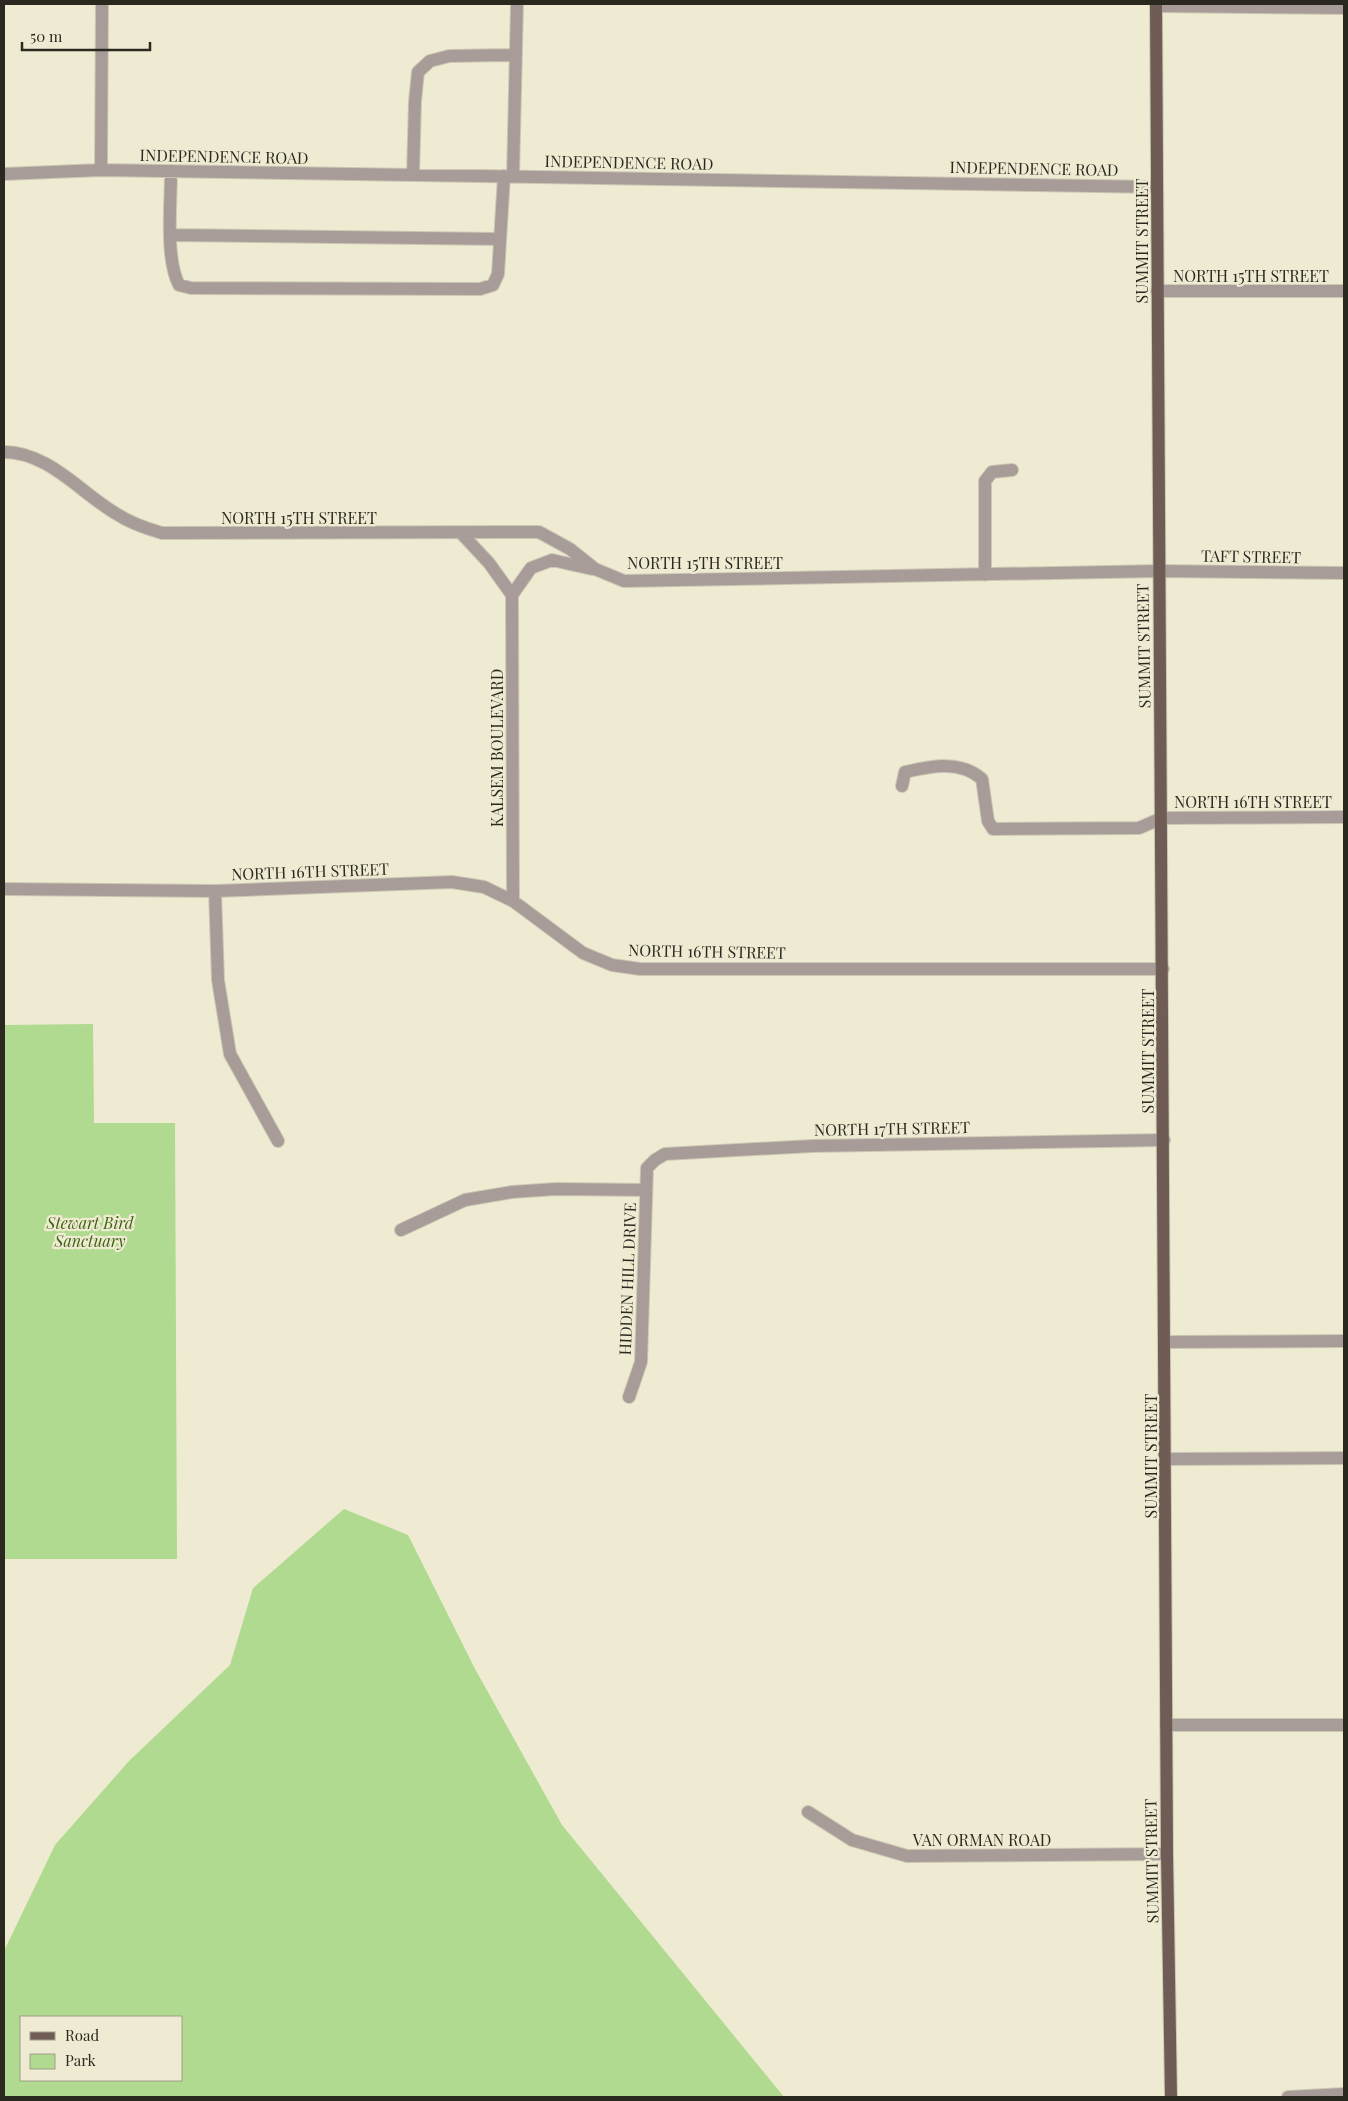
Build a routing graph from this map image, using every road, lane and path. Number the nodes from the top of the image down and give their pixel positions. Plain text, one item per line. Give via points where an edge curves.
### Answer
1 (102, 4) edge
2 (517, 4) edge
3 (1156, 5) edge
4 (1344, 8) edge
5 (516, 55) junction
6 (101, 170) junction
7 (171, 171) junction
8 (4, 174) edge
9 (413, 175) junction
10 (509, 176) junction
11 (1157, 186) junction
12 (171, 235) junction
13 (500, 239) junction
14 (1157, 291) junction
15 (1344, 291) edge
16 (4, 452) edge
17 (1012, 470) dead end
18 (461, 533) junction
19 (595, 569) junction
20 (1158, 571) junction
21 (1344, 573) edge
22 (985, 574) junction
23 (512, 595) junction
24 (902, 786) dead end
25 (1344, 816) edge
26 (1162, 818) junction
27 (4, 890) edge
28 (215, 891) junction
29 (513, 901) junction
30 (1163, 969) junction
31 (1164, 1140) junction
32 (278, 1141) dead end
33 (646, 1190) junction
34 (401, 1230) dead end
35 (1344, 1341) edge
36 (1166, 1342) junction
37 (629, 1397) dead end
38 (1344, 1458) edge
39 (1166, 1459) junction
40 (1166, 1725) junction
41 (1344, 1725) edge
42 (808, 1812) dead end
43 (1167, 1854) junction
44 (1344, 2094) edge
45 (1171, 2097) edge
46 (1288, 2097) edge

1 - 6 street
2 - 5 street
3 - 4 street
3 - 11 main road, SUMMIT STREET
5 - 9 street via 449,56 430,61 418,72
5 - 10 street
6 - 7 street, INDEPENDENCE ROAD
6 - 8 street, INDEPENDENCE ROAD
7 - 9 street, INDEPENDENCE ROAD
7 - 12 street
9 - 10 street, INDEPENDENCE ROAD
10 - 11 street, INDEPENDENCE ROAD
10 - 13 street
11 - 14 main road, SUMMIT STREET
12 - 13 street
12 - 13 street via 173,274 179,285 201,288 480,289 493,285 498,274
14 - 15 street, NORTH 15TH STREET
14 - 20 main road, SUMMIT STREET
16 - 18 street, NORTH 15TH STREET via 46,464 113,512 141,528 162,533
17 - 22 street via 992,472 985,481
18 - 19 street, NORTH 15TH STREET via 539,532 570,549
18 - 23 street via 489,562
19 - 22 street, NORTH 15TH STREET via 624,581
19 - 23 street via 552,560 531,568
20 - 21 street, TAFT STREET
20 - 22 street, NORTH 15TH STREET
20 - 26 main road, SUMMIT STREET
23 - 29 street, KALSEM BOULEVARD
24 - 26 street via 905,772 925,767 954,765 971,770 982,779 988,821 993,829 1139,828
25 - 26 street, NORTH 16TH STREET
26 - 30 main road, SUMMIT STREET
27 - 28 street, NORTH 16TH STREET
28 - 29 street, NORTH 16TH STREET via 452,882 484,887
28 - 32 street via 218,980 230,1054
29 - 30 street, NORTH 16TH STREET via 583,953 612,965 640,969
30 - 31 main road, SUMMIT STREET
31 - 33 street, NORTH 17TH STREET via 812,1146 665,1154 647,1168
31 - 36 main road, SUMMIT STREET
33 - 34 street via 556,1189 493,1195 465,1200
33 - 37 street, HIDDEN HILL DRIVE via 641,1362
35 - 36 street
36 - 39 main road, SUMMIT STREET
38 - 39 street
39 - 40 main road, SUMMIT STREET
40 - 41 street
40 - 43 main road, SUMMIT STREET
42 - 43 street, VAN ORMAN ROAD via 852,1840 907,1856
43 - 45 main road, SUMMIT STREET
44 - 46 street

